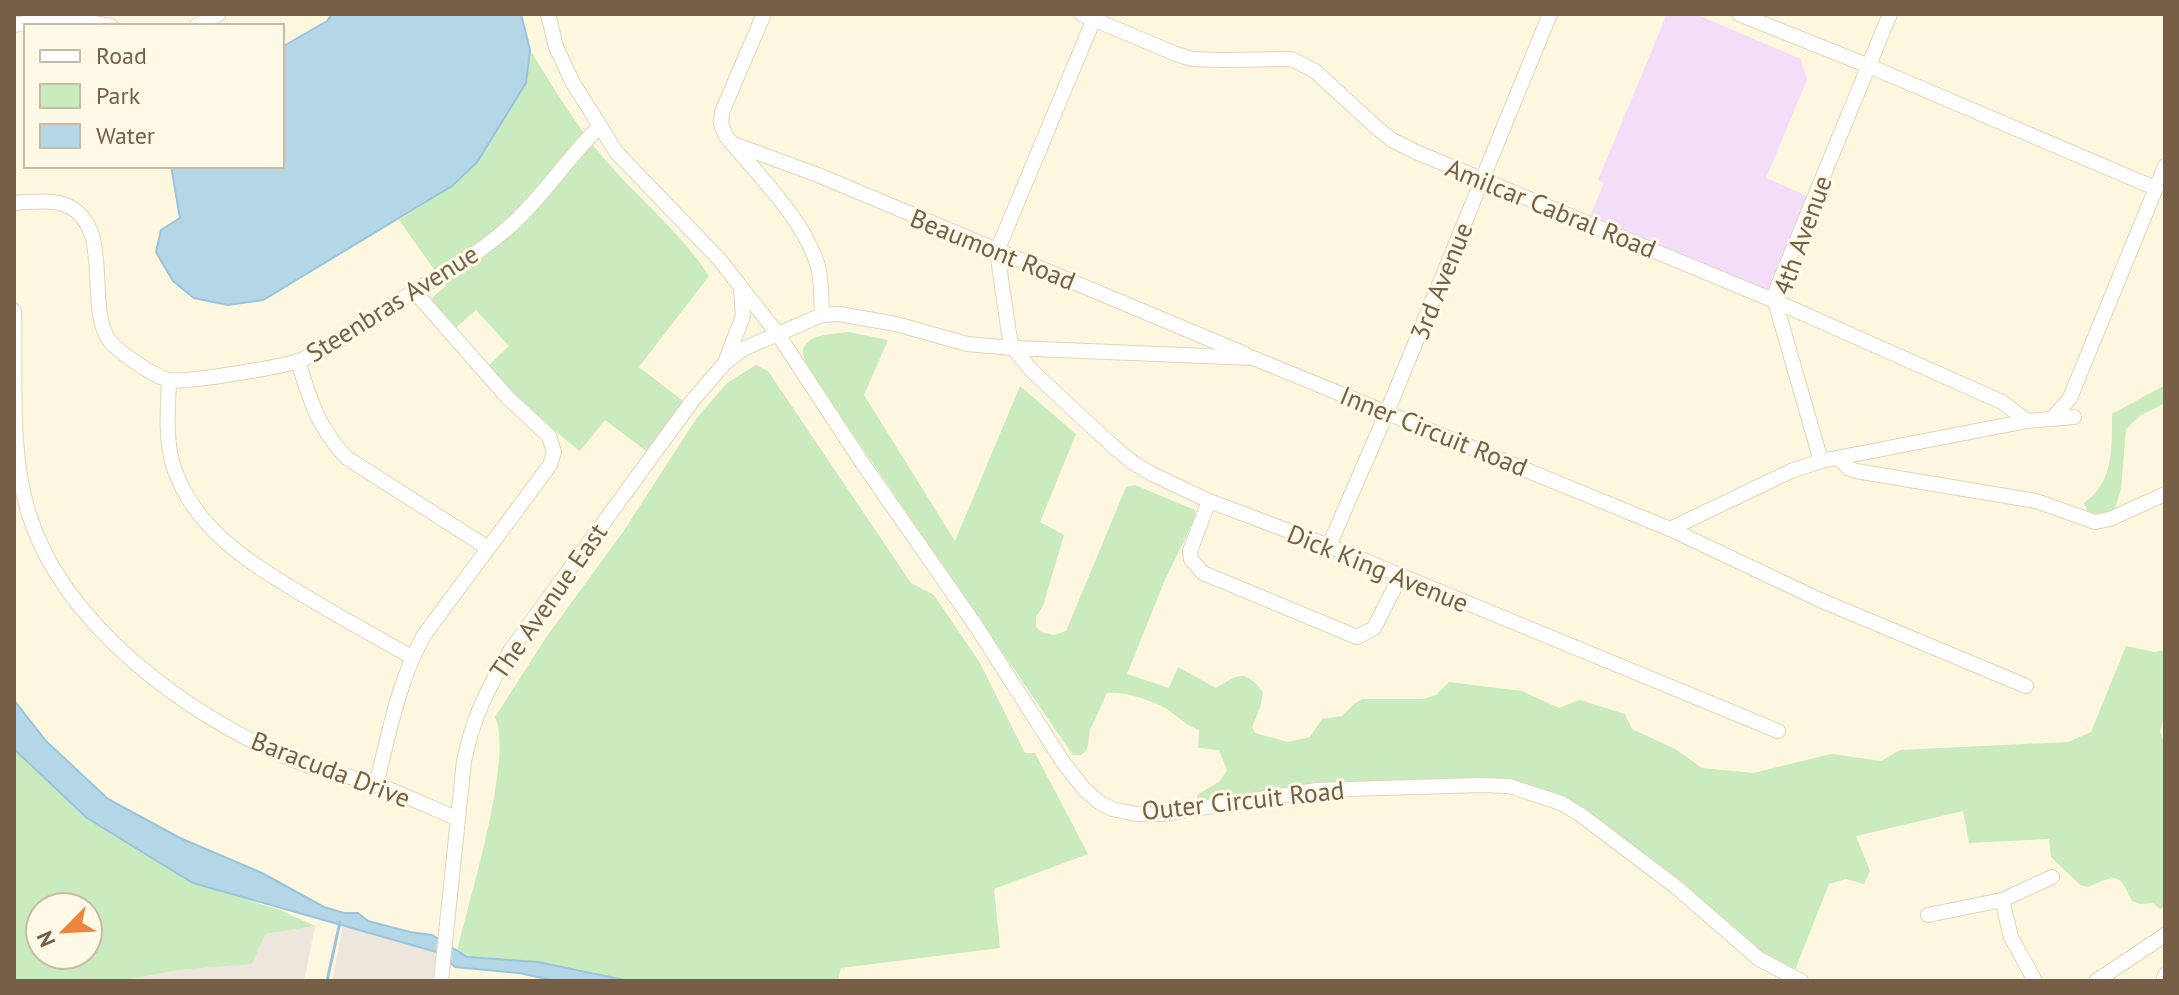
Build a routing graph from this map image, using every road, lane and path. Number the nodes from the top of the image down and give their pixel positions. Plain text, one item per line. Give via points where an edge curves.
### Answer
1 (219, 14) edge
2 (548, 14) edge
3 (764, 14) edge
4 (1550, 14) edge
5 (1739, 14) edge
6 (1890, 14) edge
7 (1090, 16) edge
8 (99, 24) edge
9 (200, 24) edge
10 (14, 25) edge
11 (1869, 66) junction
12 (599, 127) junction
13 (731, 143) junction
14 (2165, 166) edge
15 (1483, 179) junction
16 (2155, 188) junction
17 (14, 203) edge
18 (997, 251) junction
19 (741, 288) junction
20 (414, 291) junction
21 (1775, 301) junction
22 (14, 311) edge
23 (822, 315) junction
24 (777, 333) junction
25 (1013, 348) junction
26 (1253, 358) junction
27 (298, 361) junction
28 (724, 364) junction
29 (169, 380) junction
30 (1387, 412) junction
31 (2074, 417) dead end
32 (2052, 419) junction
33 (2027, 421) junction
34 (1839, 458) junction
35 (1821, 461) junction
36 (2165, 494) edge
37 (1209, 501) junction
38 (1670, 529) junction
39 (1329, 546) junction
40 (488, 548) junction
41 (1400, 577) junction
42 (412, 657) junction
43 (2026, 686) dead end
44 (1778, 731) dead end
45 (376, 785) junction
46 (456, 818) junction
47 (2052, 877) dead end
48 (2002, 900) junction
49 (1928, 915) dead end
50 (2165, 935) edge
51 (2165, 975) edge
52 (441, 981) edge
53 (1801, 981) edge
54 (2035, 981) edge
55 (2096, 981) edge
56 (2163, 981) edge

1 - 9 street
2 - 12 street, Outer Circuit Road via 556,47
3 - 13 street via 722,112 721,124
4 - 15 street, 3rd Avenue
5 - 11 street
6 - 11 street, 4th Avenue
7 - 15 street, Amilcar Cabral Road via 1192,59 1303,63 1392,140
7 - 18 street
8 - 10 street via 58,17
11 - 16 street
11 - 21 street, 4th Avenue
12 - 19 street, Outer Circuit Road
12 - 20 street, Steenbras Avenue via 512,225
13 - 18 street, Beaumont Road
13 - 23 street via 788,212 813,252
14 - 16 street
15 - 21 street, Amilcar Cabral Road
15 - 30 street, 3rd Avenue
16 - 32 street via 2070,398
17 - 29 street via 54,203 81,216 96,255 104,329 119,350
18 - 25 street
18 - 26 street, Beaumont Road
19 - 24 street, Outer Circuit Road
19 - 28 street via 743,316
20 - 27 street, Steenbras Avenue
20 - 40 street via 553,444 553,459
21 - 33 street, Amilcar Cabral Road via 2002,402
21 - 35 street, 4th Avenue
22 - 45 street, Baracuda Drive via 22,485 39,541 74,600 152,675 245,737 318,769
23 - 24 street, Inner Circuit Road
23 - 25 street, Inner Circuit Road via 860,316 963,343
24 - 28 street, The Avenue East
24 - 53 street, Outer Circuit Road via 1063,762 1099,802 1136,814 1162,814 1317,790 1509,786 1581,815 1759,959
25 - 26 street, Inner Circuit Road
25 - 37 street, Dick King Avenue via 1132,462
26 - 30 street, Inner Circuit Road
27 - 29 street, Steenbras Avenue
27 - 40 street via 317,418 347,458
28 - 46 street, The Avenue East via 486,690 471,728
29 - 42 street via 172,462 184,492 208,526 241,556
30 - 38 street, Inner Circuit Road
30 - 39 street, 3rd Avenue
31 - 32 street
32 - 33 street
33 - 34 street
34 - 35 street
34 - 36 street via 1856,471 2036,501 2095,522
35 - 38 street
37 - 39 street, Dick King Avenue
37 - 41 street via 1190,551 1195,566 1357,637 1374,628
38 - 43 street, Inner Circuit Road via 1820,600
39 - 41 street, Dick King Avenue
40 - 42 street
41 - 44 street, Dick King Avenue
42 - 45 street
45 - 46 street, Baracuda Drive
46 - 52 street, The Avenue East
47 - 48 street
48 - 49 street
48 - 54 street via 2011,937
50 - 55 street
51 - 56 street

